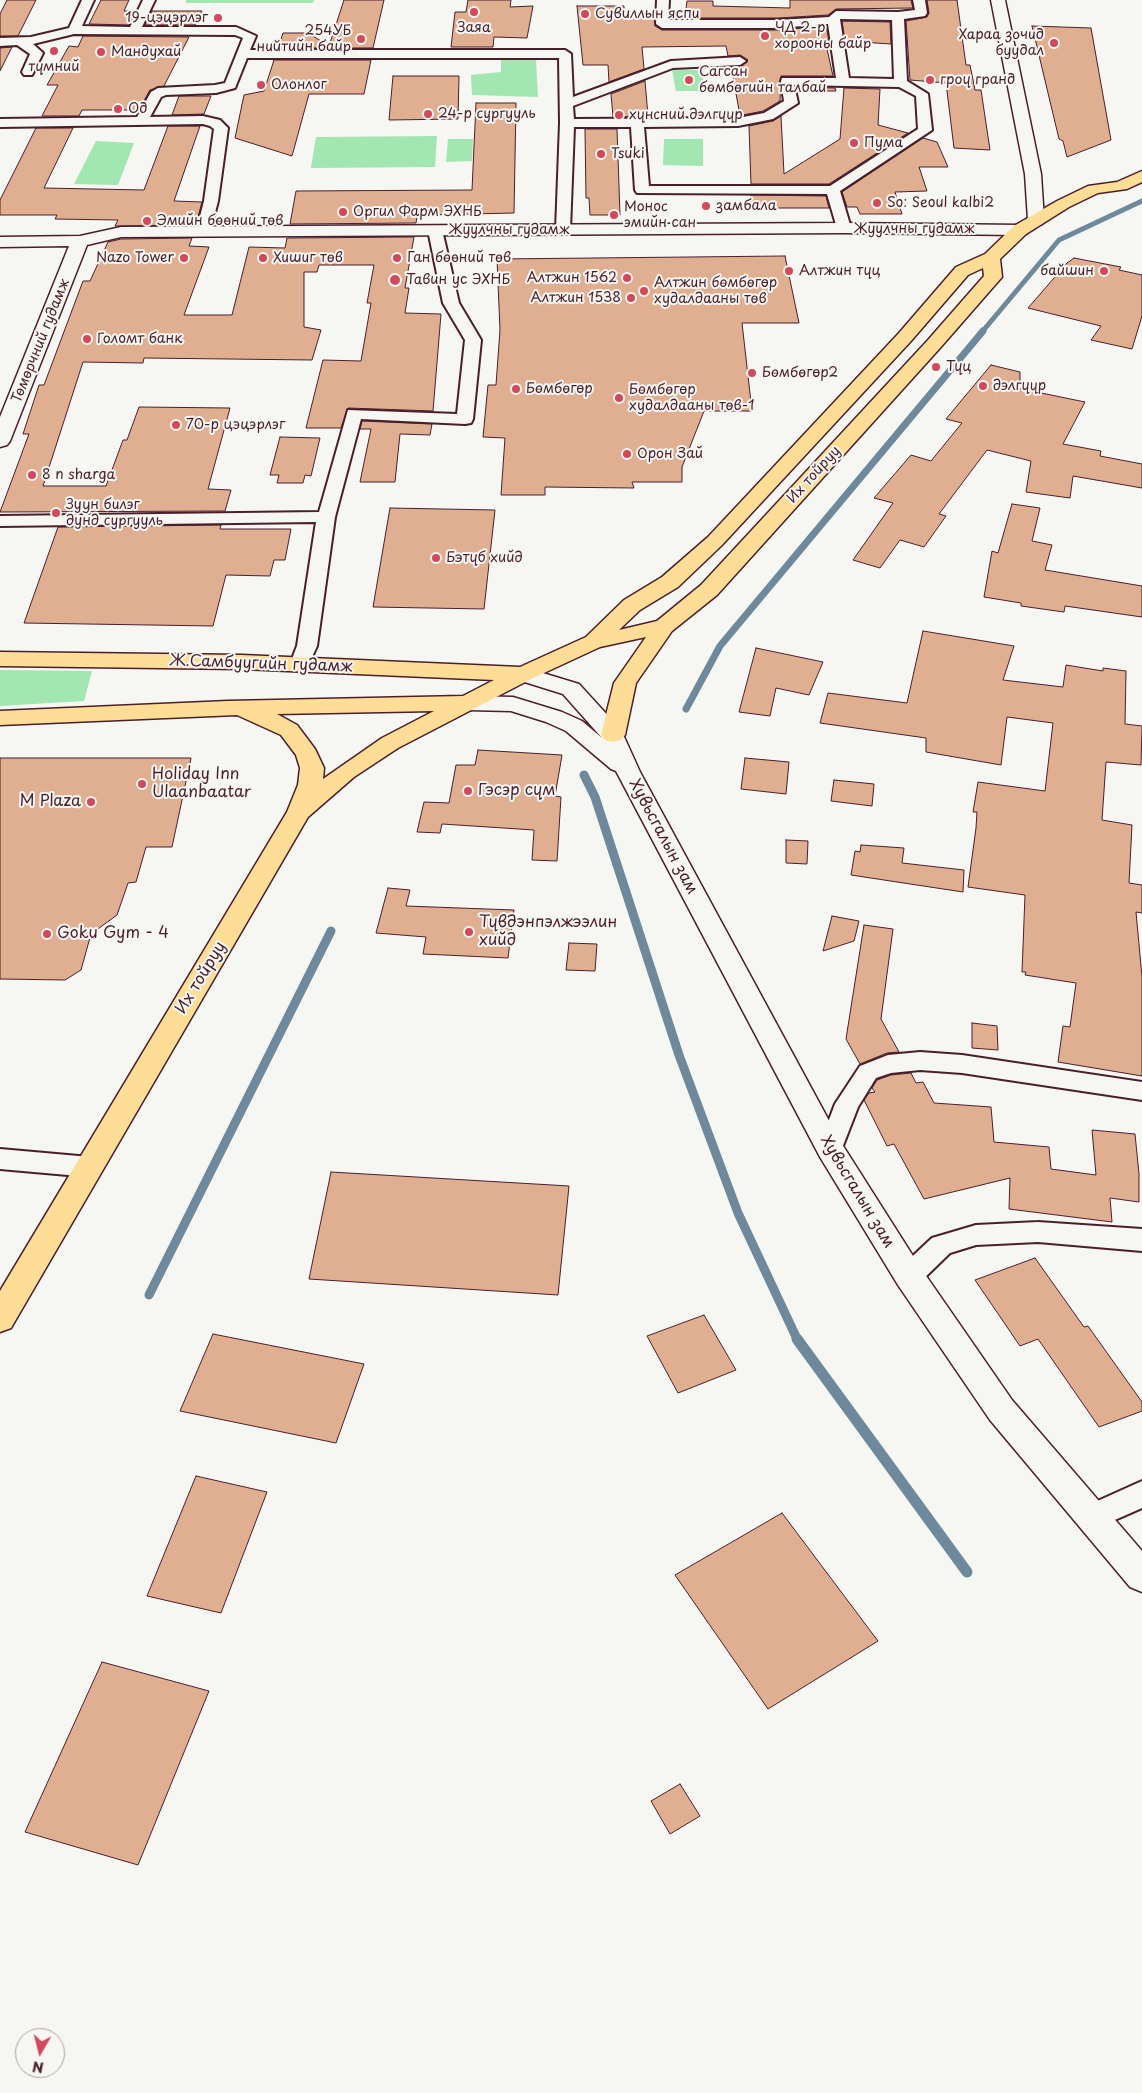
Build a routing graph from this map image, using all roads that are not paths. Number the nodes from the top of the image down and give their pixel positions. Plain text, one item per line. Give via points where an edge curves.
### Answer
1 (88, 0) edge
2 (149, 0) edge
3 (663, 0) edge
4 (919, 0) edge
5 (998, 0) edge
6 (898, 16) junction
7 (833, 20) junction
8 (74, 30) junction
9 (134, 31) junction
10 (0, 42) edge
11 (21, 42) junction
12 (244, 54) junction
13 (740, 61) dead end
14 (28, 72) dead end
15 (843, 81) junction
16 (901, 83) junction
17 (567, 104) junction
18 (141, 121) junction
19 (0, 123) edge
20 (637, 123) junction
21 (568, 124) junction
22 (1142, 160) edge
23 (1142, 176) edge
24 (1094, 189) junction
25 (833, 190) junction
26 (1036, 220) junction
27 (844, 228) junction
28 (435, 230) junction
29 (563, 230) junction
30 (1020, 230) junction
31 (203, 232) junction
32 (80, 241) junction
33 (0, 242) edge
34 (990, 258) junction
35 (0, 441) edge
36 (326, 517) junction
37 (0, 521) edge
38 (664, 626) junction
39 (593, 642) junction
40 (0, 659) edge
41 (242, 662) junction
42 (300, 664) junction
43 (386, 669) junction
44 (523, 674) junction
45 (468, 703) junction
46 (228, 708) junction
47 (0, 718) edge
48 (613, 735) junction
49 (628, 772) junction
50 (299, 812) junction
51 (1142, 1091) edge
52 (830, 1149) junction
53 (0, 1159) edge
54 (90, 1167) junction
55 (1142, 1240) edge
56 (909, 1276) junction
57 (0, 1319) edge
58 (1142, 1494) edge
59 (1092, 1517) junction
60 (1142, 1576) edge

1 - 8 street
2 - 9 street
3 - 7 street via 662,24 778,24
4 - 6 street via 921,13
5 - 26 main road via 1033,174
6 - 7 street via 836,16
6 - 16 street
7 - 15 street
8 - 9 street
8 - 11 street
9 - 12 street via 241,32 250,36
10 - 11 street
11 - 14 street via 37,53
12 - 17 street via 565,54
12 - 18 street via 230,85 216,89 163,91 156,95
13 - 17 street via 671,65
15 - 16 street
15 - 20 street via 787,81 791,103 761,118 738,122
16 - 25 street via 922,94 925,130
17 - 21 street
18 - 19 street
18 - 31 street via 202,120 221,128 211,201
20 - 21 street
20 - 25 street via 642,190
21 - 29 street
22 - 24 main road, Их тойруу via 1099,178
23 - 24 main road, Их тойруу via 1121,186
24 - 26 main road, Их тойруу
25 - 27 street
26 - 30 main road, Их тойруу
27 - 29 main road, Жуулчны гудамж
27 - 30 main road, Жуулчны гудамж
28 - 29 main road, Жуулчны гудамж
28 - 31 main road, Жуулчны гудамж
28 - 36 street via 451,303 472,340 465,419 354,414
30 - 34 main road, Их тойруу
31 - 32 main road, Жуулчны гудамж via 121,232
32 - 33 main road, Жуулчны гудамж
32 - 35 main road, Төмөрчний гудамж
34 - 38 main road, Их тойруу via 993,277 934,344 709,590
34 - 39 main road, Их тойруу via 962,271 715,541 670,582 632,605
36 - 37 street
36 - 42 street via 306,646
38 - 39 main road, Их тойруу
38 - 48 main road via 625,683
39 - 43 main road via 527,656
39 - 44 main road, Их тойруу
40 - 41 main road, Ж.Самбуугийн гудамж
41 - 42 main road, Ж.Самбуугийн гудамж
41 - 46 main road via 264,674 268,687 264,695 255,700
42 - 43 main road, Ж.Самбуугийн гудамж
43 - 44 main road, Ж.Самбуугийн гудамж
44 - 45 main road, Их тойруу
44 - 48 main road via 571,689
45 - 46 main road
45 - 49 main road via 512,704 554,717 574,726
45 - 50 main road, Их тойруу via 390,742 346,772
46 - 47 main road
46 - 50 main road via 276,722 300,742 312,768 310,785
48 - 49 main road, Хувьсгалын зам
49 - 52 main road, Хувьсгалын зам
50 - 54 main road, Их тойруу
51 - 52 street via 962,1064 888,1064 868,1072 847,1104
52 - 56 main road, Хувьсгалын зам
53 - 54 street
54 - 57 main road, Их тойруу
55 - 56 street via 1038,1232 976,1236 941,1245
56 - 59 main road, Хувьсгалын зам via 1002,1410
58 - 59 street
59 - 60 main road, Хувьсгалын зам

